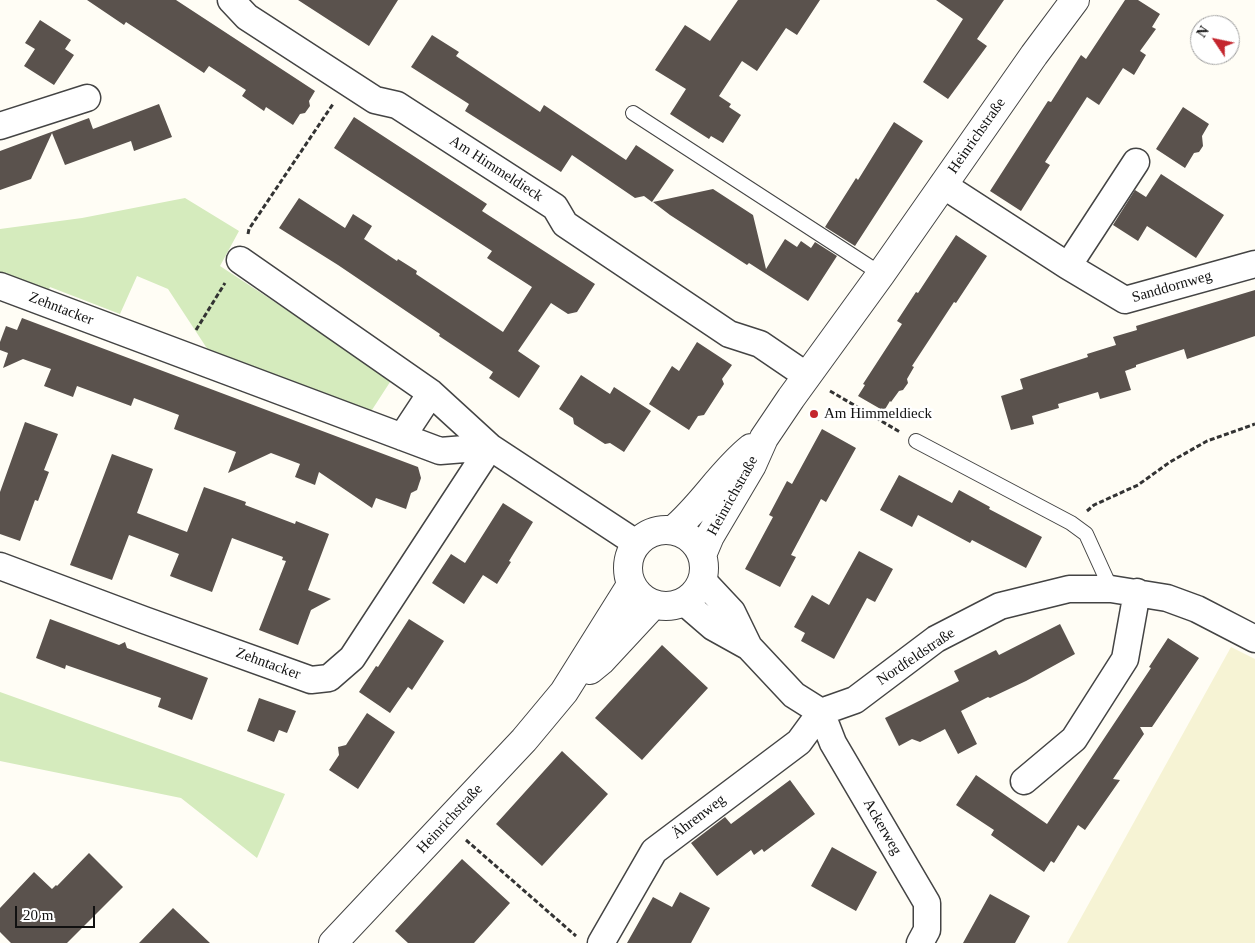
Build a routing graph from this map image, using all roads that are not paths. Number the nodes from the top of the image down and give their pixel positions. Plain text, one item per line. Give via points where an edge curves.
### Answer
1 (231, 0) edge
2 (1075, 0) edge
3 (87, 98) dead end
4 (633, 113) dead end
5 (0, 126) edge
6 (1136, 162) dead end
7 (943, 185) junction
8 (240, 260) dead end
9 (1255, 264) edge
10 (1068, 266) junction
11 (881, 274) junction
12 (0, 286) edge
13 (806, 376) junction
14 (431, 393) junction
15 (402, 437) junction
16 (764, 438) junction
17 (916, 441) road end
18 (490, 447) junction
19 (673, 530) junction
20 (636, 543) junction
21 (0, 566) edge
22 (702, 568) junction
23 (631, 585) junction
24 (1111, 589) junction
25 (1137, 592) junction
26 (684, 602) junction
27 (653, 605) junction
28 (1255, 639) edge
29 (749, 647) junction
30 (564, 692) junction
31 (821, 712) junction
32 (1024, 781) dead end
33 (589, 940) edge
34 (333, 943) edge
35 (920, 943) edge

1 - 13 street, Am Himmeldieck via 246,17 375,100 397,105 555,206 565,224 729,334 760,344
2 - 7 street, Heinrichstraße
3 - 5 street
4 - 11 lane
6 - 10 street
7 - 10 street, Sanddornweg
7 - 11 street, Heinrichstraße
8 - 14 street
9 - 10 street, Sanddornweg via 1125,300
11 - 13 street, Heinrichstraße
12 - 15 street, Zehntacker
13 - 16 street, Heinrichstraße
14 - 15 street
14 - 18 street
15 - 18 street, Zehntacker via 440,451
16 - 19 street, Heinrichstraße via 740,457
16 - 22 street, Heinrichstraße via 752,465 710,536
17 - 24 lane via 1086,534
18 - 20 street
18 - 21 street, Zehntacker via 352,658 329,678 311,680
19 - 20 street via 646,534
19 - 22 street via 696,543
20 - 23 street via 629,556 627,571
22 - 26 street via 696,592
22 - 29 street via 732,612
23 - 27 street via 640,597
23 - 30 street, Heinrichstraße
24 - 25 street, Nordfeldstraße
24 - 31 street, Nordfeldstraße via 1069,589 1000,606 936,639 855,700
25 - 28 street, Nordfeldstraße via 1197,609
25 - 32 street via 1125,659 1074,739
26 - 27 street via 669,606
26 - 29 street via 713,627
27 - 30 street, Heinrichstraße via 601,661
29 - 31 street via 794,695
30 - 34 street, Heinrichstraße via 524,740
31 - 33 street, Ährenweg via 799,742 654,851
31 - 35 street, Ackerweg via 833,743 927,903 927,930

